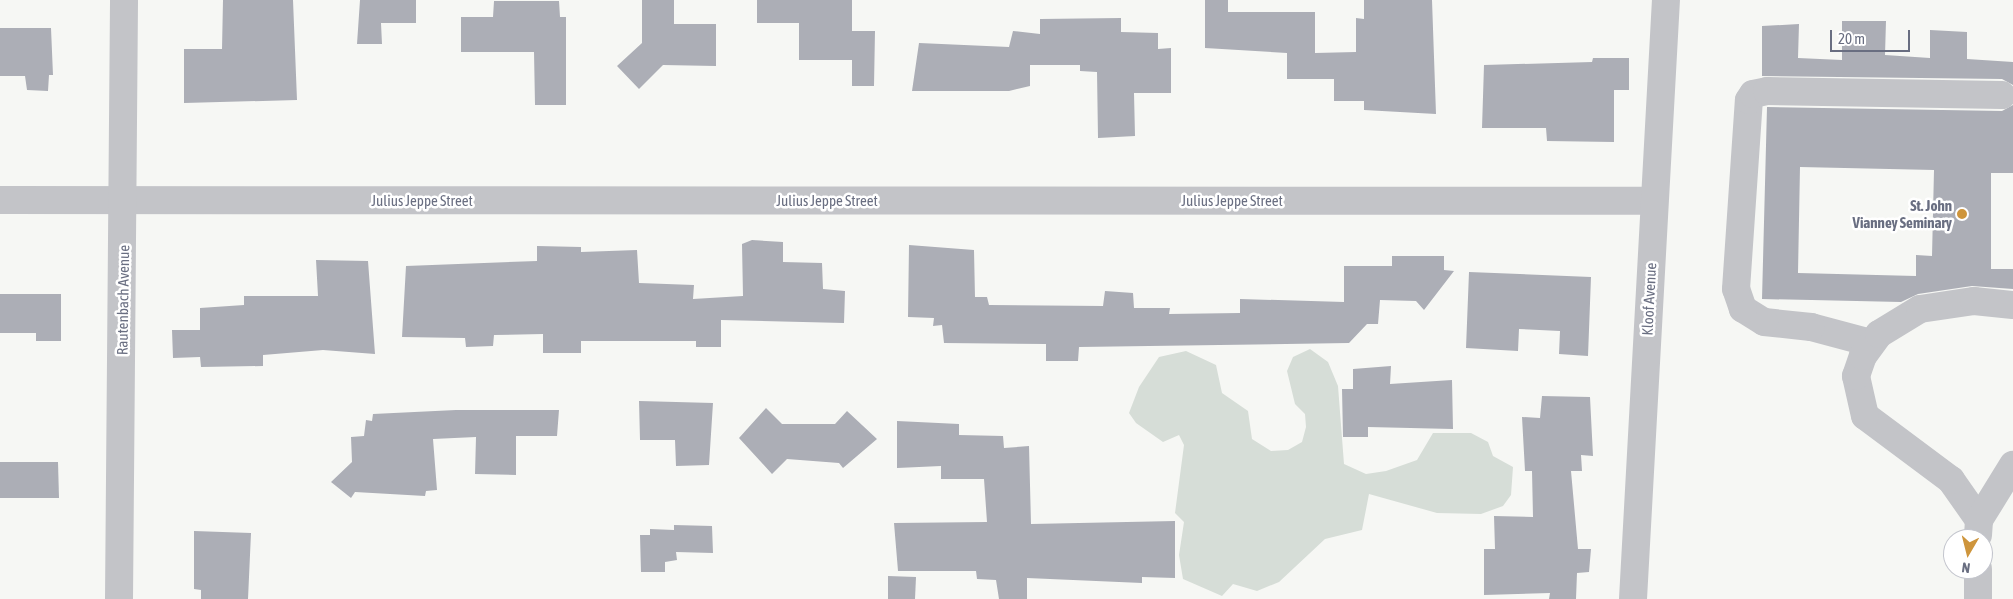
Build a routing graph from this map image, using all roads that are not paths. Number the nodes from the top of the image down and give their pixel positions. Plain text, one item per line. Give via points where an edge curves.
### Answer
1 (124, 0) edge
2 (1666, 0) edge
3 (2002, 95) dead end
4 (0, 200) edge
5 (124, 200) junction
6 (1654, 202) junction
7 (2013, 305) edge
8 (1871, 343) junction
9 (2013, 465) edge
10 (1978, 529) edge
11 (1980, 529) edge
12 (1978, 579) edge
13 (119, 599) edge
14 (1633, 599) edge
15 (1978, 599) edge

1 - 5 street, Rautenbach Avenue
2 - 6 street, Kloof Avenue
3 - 8 street via 1767,91 1753,94 1749,100 1736,288 1743,309 1764,322 1811,327
4 - 5 street, Julius Jeppe Street
5 - 6 street, Julius Jeppe Street
5 - 13 street, Rautenbach Avenue
6 - 14 street, Kloof Avenue
7 - 8 street via 1974,301 1920,309 1896,320
8 - 10 street via 1856,376 1865,416 1951,480
9 - 11 street
12 - 15 street

